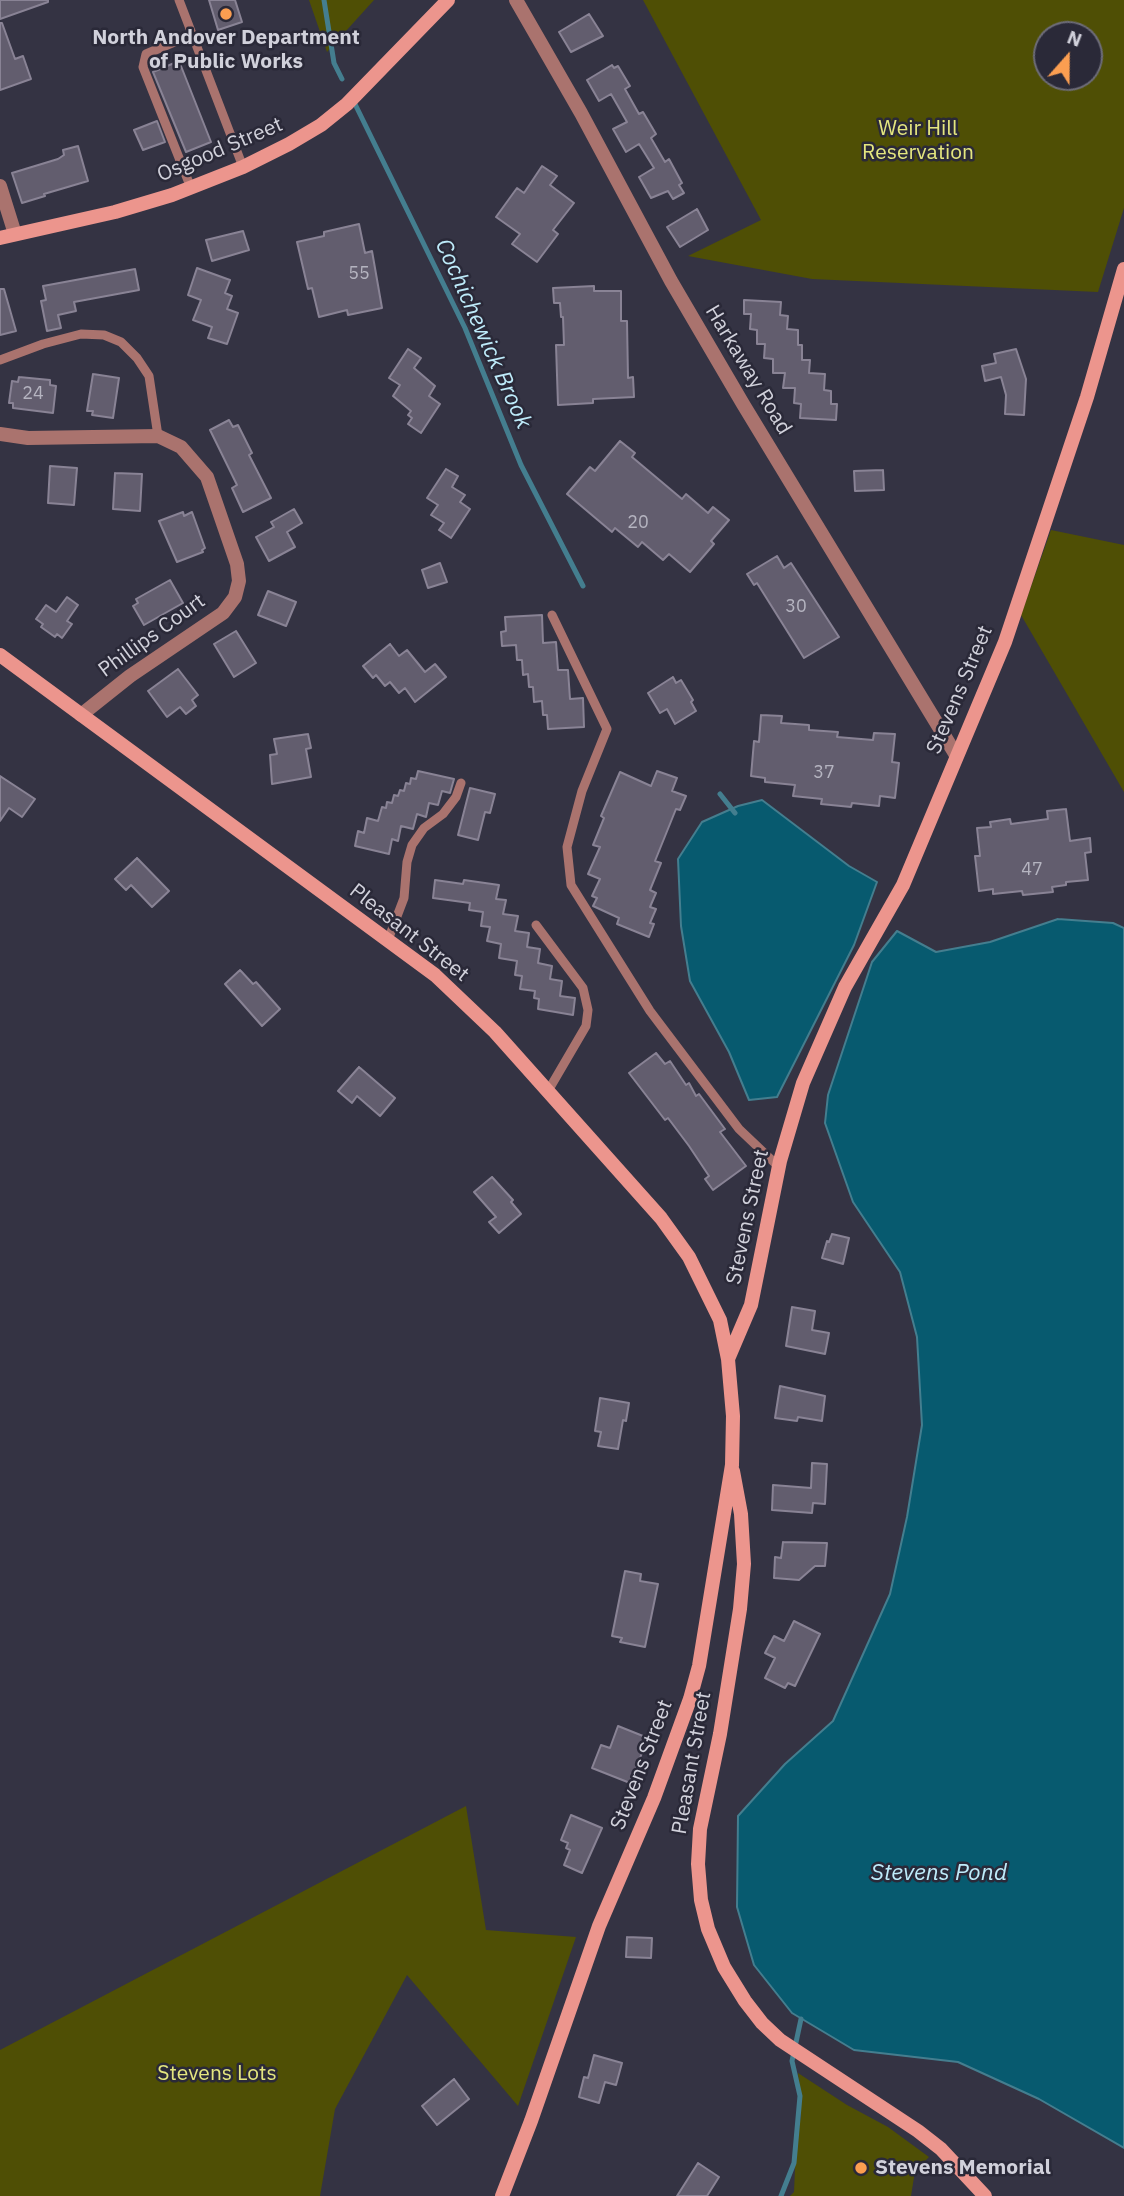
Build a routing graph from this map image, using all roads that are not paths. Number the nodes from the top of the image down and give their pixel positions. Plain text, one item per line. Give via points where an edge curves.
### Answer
1 (179, 0) edge
2 (447, 0) edge
3 (516, 0) edge
4 (191, 36) junction
5 (243, 167) junction
6 (0, 186) edge
7 (191, 188) junction
8 (15, 234) junction
9 (0, 238) edge
10 (1124, 270) edge
11 (0, 360) edge
12 (0, 434) edge
13 (158, 436) junction
14 (552, 615) dead end
15 (0, 655) edge
16 (81, 715) junction
17 (956, 755) junction
18 (461, 783) dead end
19 (536, 925) dead end
20 (388, 940) junction
21 (548, 1091) junction
22 (779, 1167) junction
23 (728, 1359) junction
24 (732, 1465) junction
25 (502, 2196) edge
26 (985, 2196) edge

1 - 4 lane
2 - 5 street, Osgood Street via 334,115
3 - 17 street, Harkaway Road via 678,293
4 - 5 lane
4 - 7 lane via 146,54 143,67
5 - 7 street, Osgood Street
6 - 8 street
7 - 8 street, Osgood Street via 115,212
8 - 9 street, Osgood Street
10 - 17 street, Stevens Street via 1087,397 1004,642
11 - 13 lane via 81,334 104,335 121,342 149,376
12 - 13 street via 27,438
13 - 16 street, Phillips Court via 181,447 207,477 237,564 235,597 223,613
14 - 22 lane via 607,729 582,791 567,847 571,886 650,1011 739,1129
15 - 16 street, Pleasant Street
16 - 20 street, Pleasant Street
17 - 22 street, Stevens Street via 903,885 831,1016 803,1083
18 - 20 lane via 443,814 424,828 412,845 404,898
19 - 21 lane via 583,988 588,1010 586,1026
20 - 21 street, Pleasant Street via 435,975
21 - 23 street, Pleasant Street via 661,1218 689,1257 720,1320
22 - 23 street, Stevens Street via 751,1305
23 - 24 street, Stevens Street
24 - 25 street, Stevens Street via 690,1699 659,1787 599,1926
24 - 26 street, Pleasant Street via 744,1564 720,1734 700,1829 698,1864 708,1929 724,1967 762,2023 780,2040 941,2149

